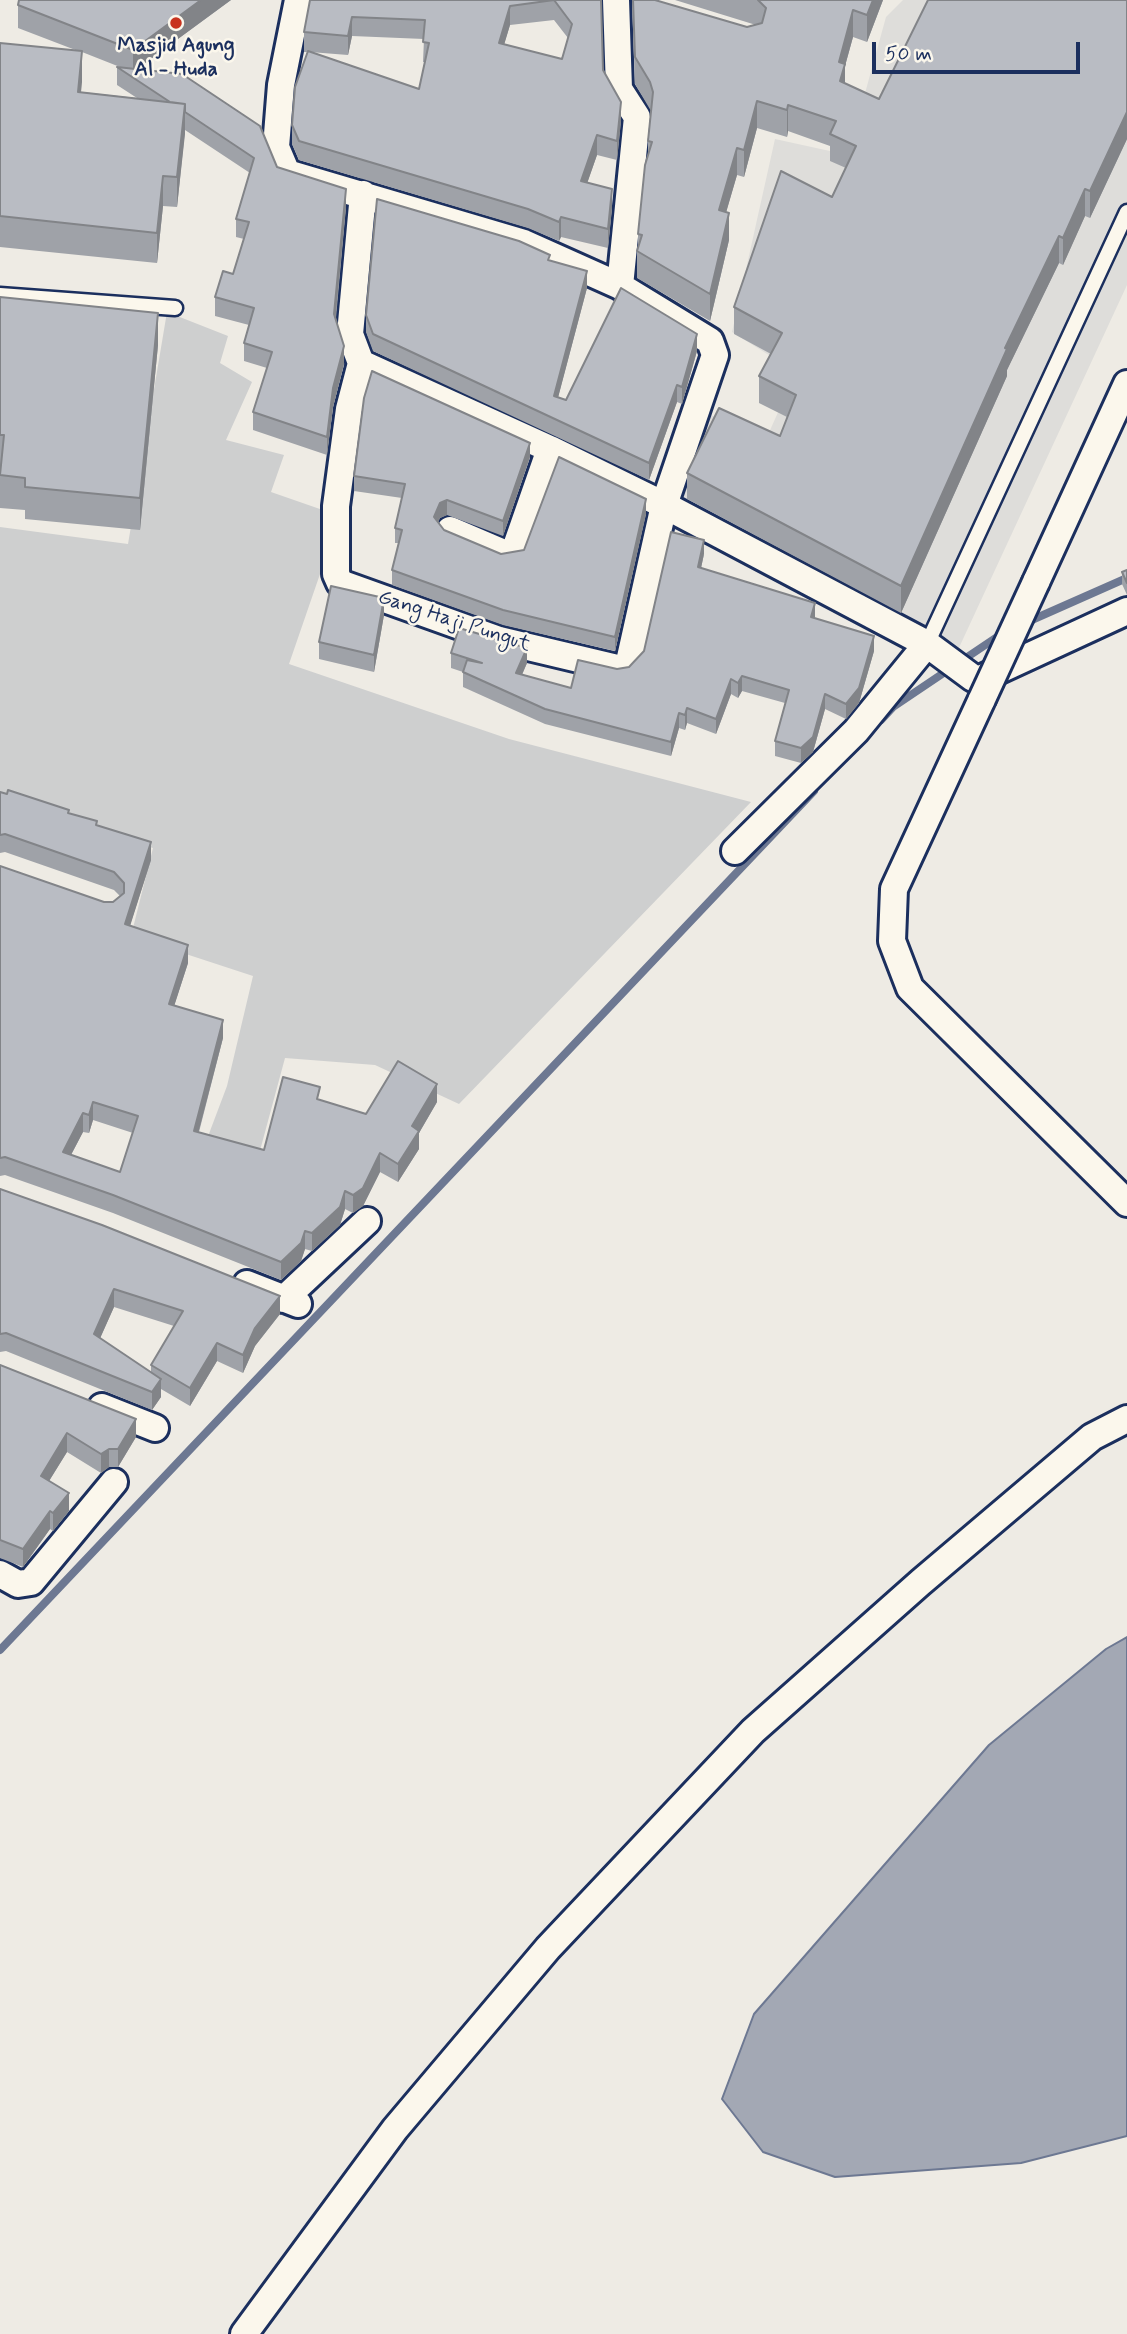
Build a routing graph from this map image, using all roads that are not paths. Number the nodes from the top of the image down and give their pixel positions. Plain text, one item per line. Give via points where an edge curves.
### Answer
1 (298, 0) edge
2 (626, 2) edge
3 (363, 194) junction
4 (1127, 212) edge
5 (620, 286) junction
6 (0, 295) edge
7 (175, 308) dead end
8 (361, 363) junction
9 (1127, 384) edge
10 (550, 449) junction
11 (664, 505) junction
12 (450, 530) edge
13 (1127, 611) edge
14 (933, 649) junction
15 (735, 850) dead end
16 (1127, 1203) edge
17 (367, 1221) dead end
18 (221, 1273) edge
19 (78, 1397) edge
20 (1127, 1419) edge
21 (155, 1428) dead end
22 (114, 1482) dead end
23 (0, 1574) edge
24 (244, 2334) edge

1 - 3 street, Gang Haji Pungut via 281,85 275,147 287,173
2 - 5 street via 619,89 637,117
3 - 5 street, Gang Haji Pungut via 524,243
3 - 8 street via 350,334
4 - 14 lane
5 - 11 street, Gang Haji Pungut via 714,347
6 - 7 lane
8 - 10 street
8 - 11 street, Gang Haji Pungut via 349,409 336,506 340,583 499,640 621,669 629,662
9 - 16 street, bridge via 894,889 892,942 910,988
10 - 11 street
10 - 12 street via 514,552 506,554
11 - 14 street
13 - 14 street via 981,679
14 - 15 street
17 - 18 street via 291,1301
19 - 21 street
20 - 24 street via 1092,1437 753,1731 548,1948 404,2119
22 - 23 street via 31,1582 18,1584

